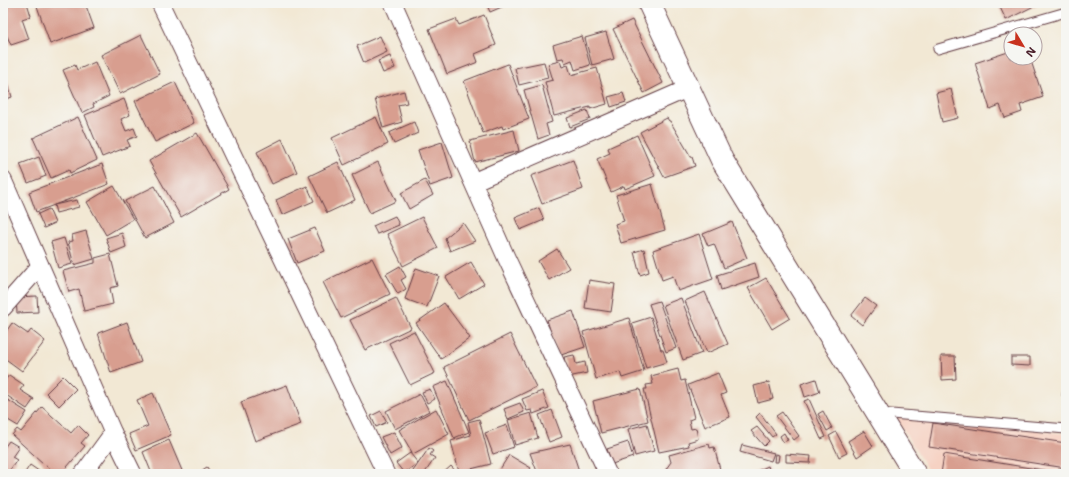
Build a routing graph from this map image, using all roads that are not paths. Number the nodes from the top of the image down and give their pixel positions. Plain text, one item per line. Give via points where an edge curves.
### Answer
1 (160, 3) edge
2 (393, 3) edge
3 (649, 3) edge
4 (1066, 12) edge
5 (938, 49) dead end
6 (689, 88) junction
7 (3, 180) edge
8 (473, 182) junction
9 (40, 266) junction
10 (3, 308) edge
11 (878, 413) junction
12 (1066, 429) edge
13 (113, 433) junction
14 (83, 474) edge
15 (133, 474) edge
16 (386, 474) edge
17 (608, 474) edge
18 (915, 474) edge

1 - 16 street
2 - 8 street
3 - 6 street
4 - 5 lane
6 - 8 street
6 - 11 street via 722,160
7 - 9 street
8 - 17 street
9 - 10 street
9 - 13 street
11 - 12 lane
11 - 18 street
13 - 14 street
13 - 15 street

